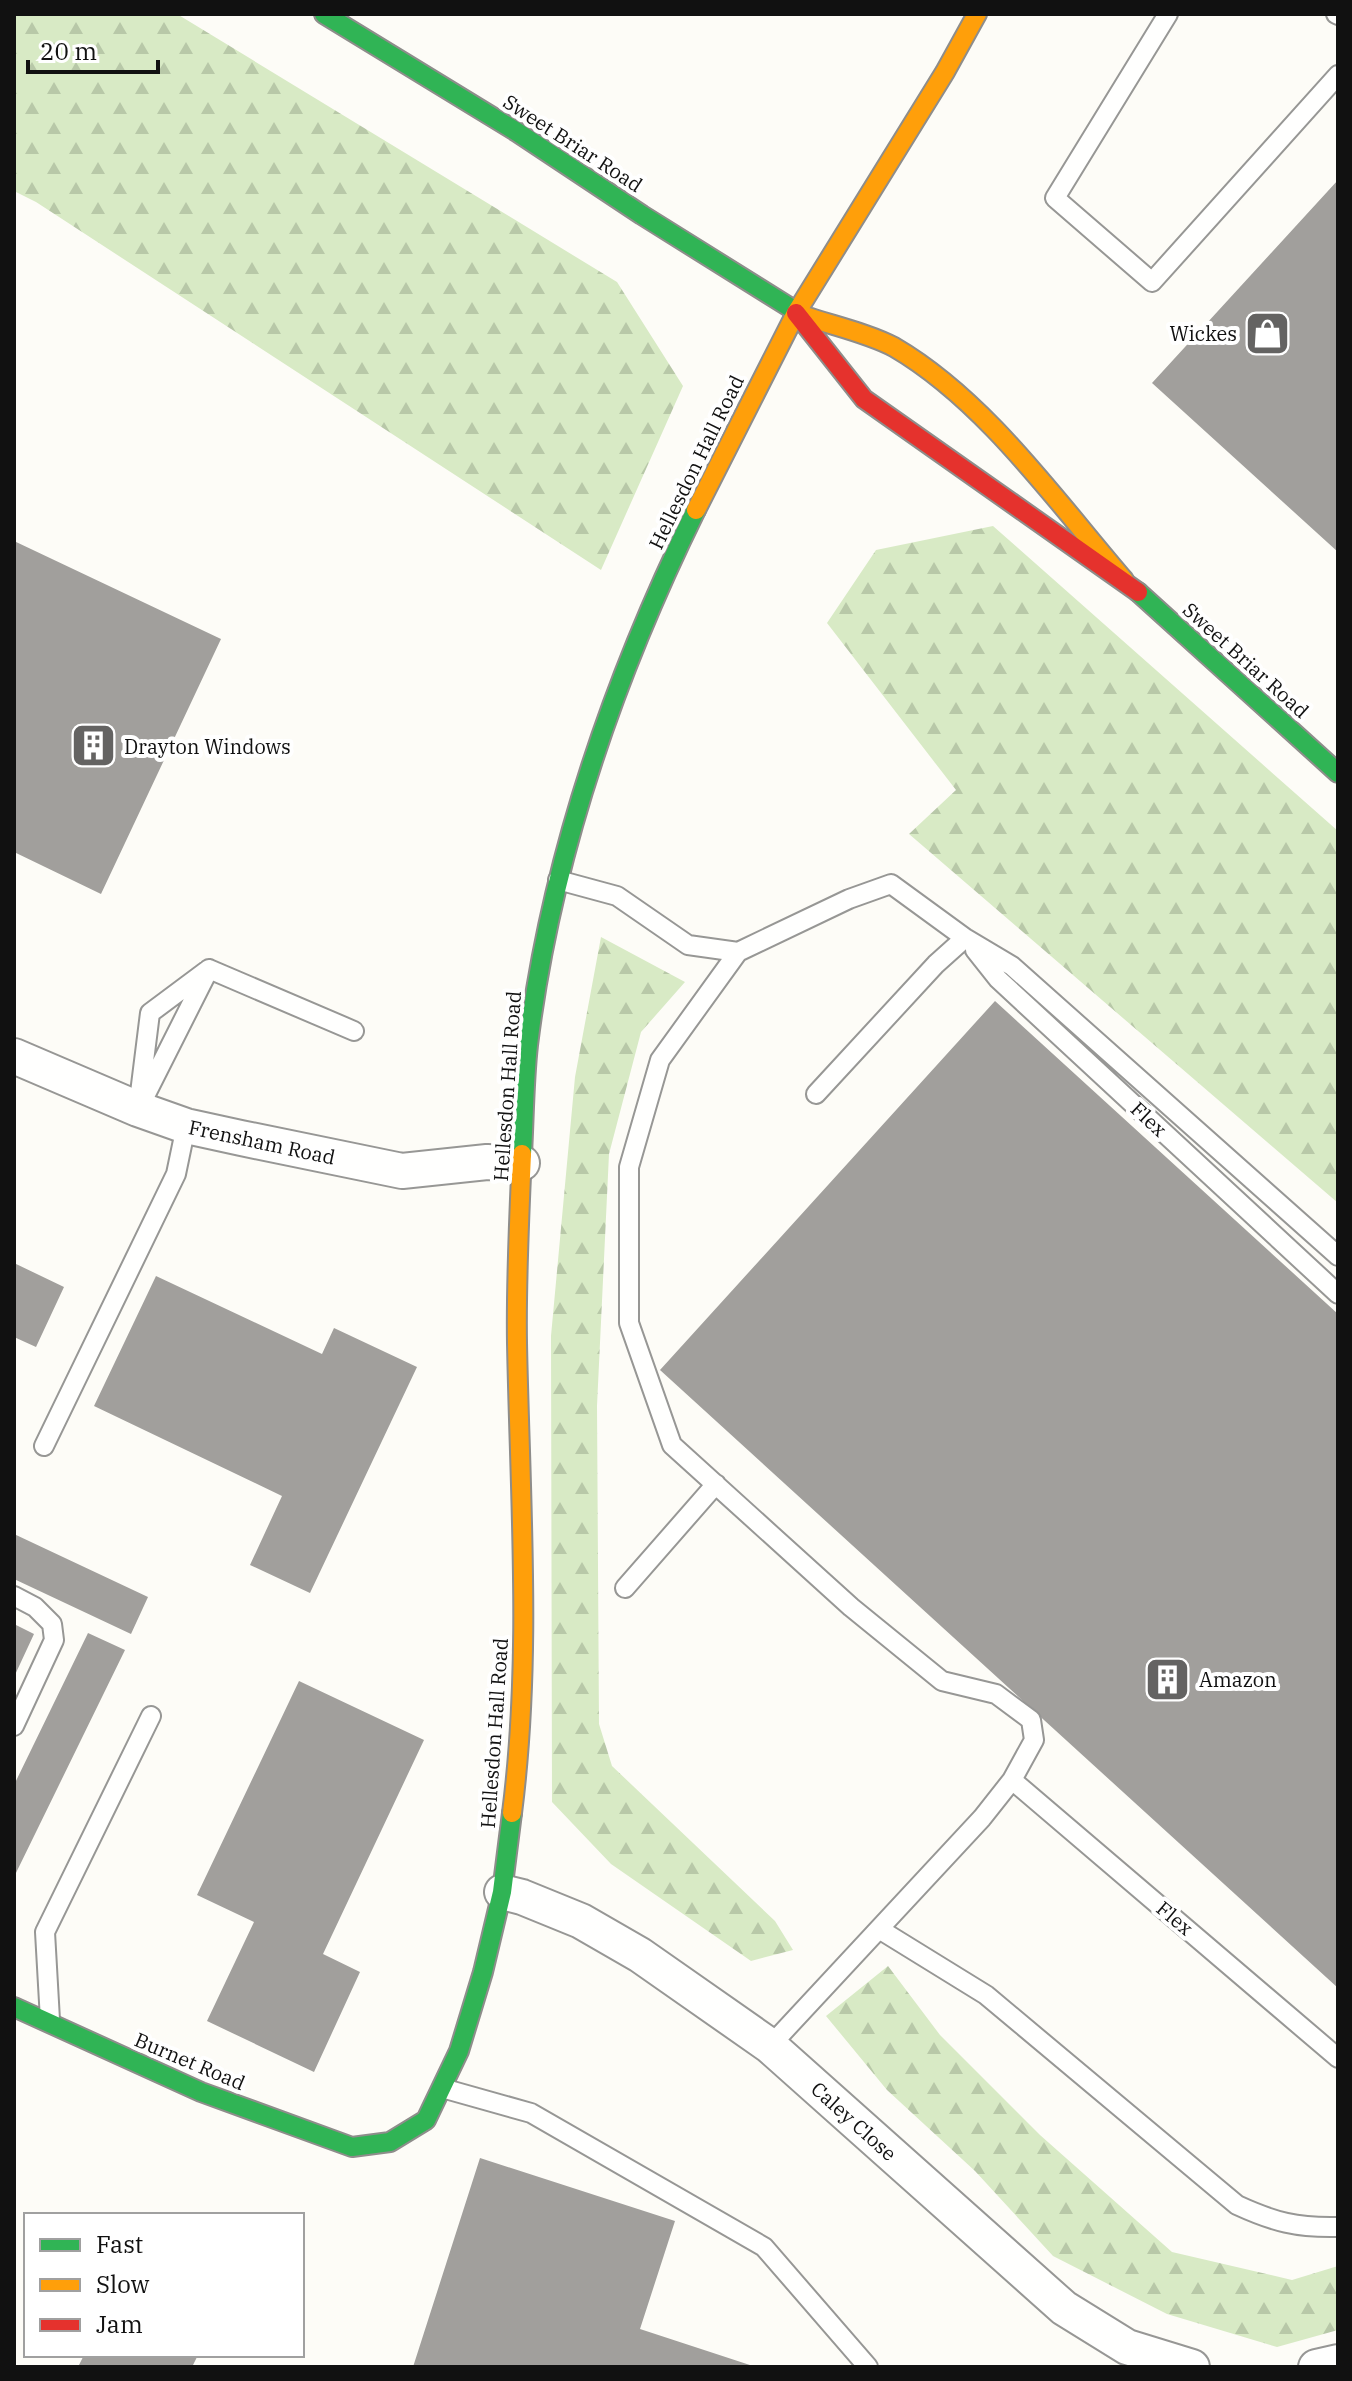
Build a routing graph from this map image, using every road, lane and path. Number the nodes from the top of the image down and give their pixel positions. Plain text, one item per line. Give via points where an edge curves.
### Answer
1 (324, 14) edge
2 (977, 14) edge
3 (1168, 14) edge
4 (1338, 75) edge
5 (796, 313) junction
6 (1124, 580) junction
7 (1338, 773) edge
8 (558, 879) junction
9 (965, 938) junction
10 (738, 952) junction
11 (209, 969) junction
12 (354, 1031) dead end
13 (14, 1056) edge
14 (816, 1094) dead end
15 (138, 1109) junction
16 (186, 1126) junction
17 (522, 1163) junction
18 (1338, 1256) edge
19 (1338, 1294) edge
20 (44, 1446) dead end
21 (716, 1484) junction
22 (625, 1588) dead end
23 (14, 1596) edge
24 (151, 1716) dead end
25 (14, 1726) edge
26 (1012, 1780) junction
27 (502, 1892) junction
28 (879, 1929) junction
29 (14, 2007) edge
30 (50, 2023) junction
31 (770, 2046) junction
32 (1338, 2058) edge
33 (442, 2088) junction
34 (352, 2147) joint
35 (1338, 2227) edge
36 (1338, 2362) edge
37 (868, 2367) edge
38 (1192, 2367) edge
39 (1316, 2367) edge

1 - 5 main road, Sweet Briar Road
2 - 5 main road, Hellesdon Hall Road
3 - 4 lane via 1055,198 1152,282
5 - 6 main road, Sweet Briar Road via 864,399
5 - 6 main road, Sweet Briar Road via 890,345 917,362 983,416
5 - 8 main road, Hellesdon Hall Road via 665,573 618,686
6 - 7 main road, Sweet Briar Road
8 - 10 lane via 617,896 688,945
8 - 17 main road, Hellesdon Hall Road via 528,1048
9 - 10 lane via 891,884
9 - 14 lane
9 - 18 lane via 1012,966
9 - 19 lane, Flex via 998,979
10 - 21 lane via 660,1060 629,1167 629,1323 672,1445
11 - 12 lane
11 - 15 lane
11 - 15 lane via 150,1013
13 - 15 street, Frensham Road
15 - 16 street, Frensham Road
16 - 17 street, Frensham Road via 402,1171
16 - 20 lane via 176,1174
17 - 27 main road, Hellesdon Hall Road via 517,1339 522,1698
21 - 22 lane
21 - 26 lane via 851,1607 942,1681 996,1694 1031,1720 1034,1740
23 - 25 lane via 52,1624 54,1640
24 - 30 lane via 45,1932
26 - 28 lane
26 - 32 lane, Flex
27 - 31 street, Caley Close via 581,1921 628,1948
27 - 33 main road, Hellesdon Hall Road via 471,2012
28 - 31 lane
28 - 35 lane via 986,1995 1237,2205 1274,2222
29 - 30 main road, Burnet Road
30 - 34 main road, Burnet Road via 201,2092
31 - 38 street, Caley Close via 1064,2308 1127,2347
33 - 34 main road, Hellesdon Hall Road via 426,2120 390,2142
33 - 37 lane via 531,2113 764,2247
36 - 39 street

